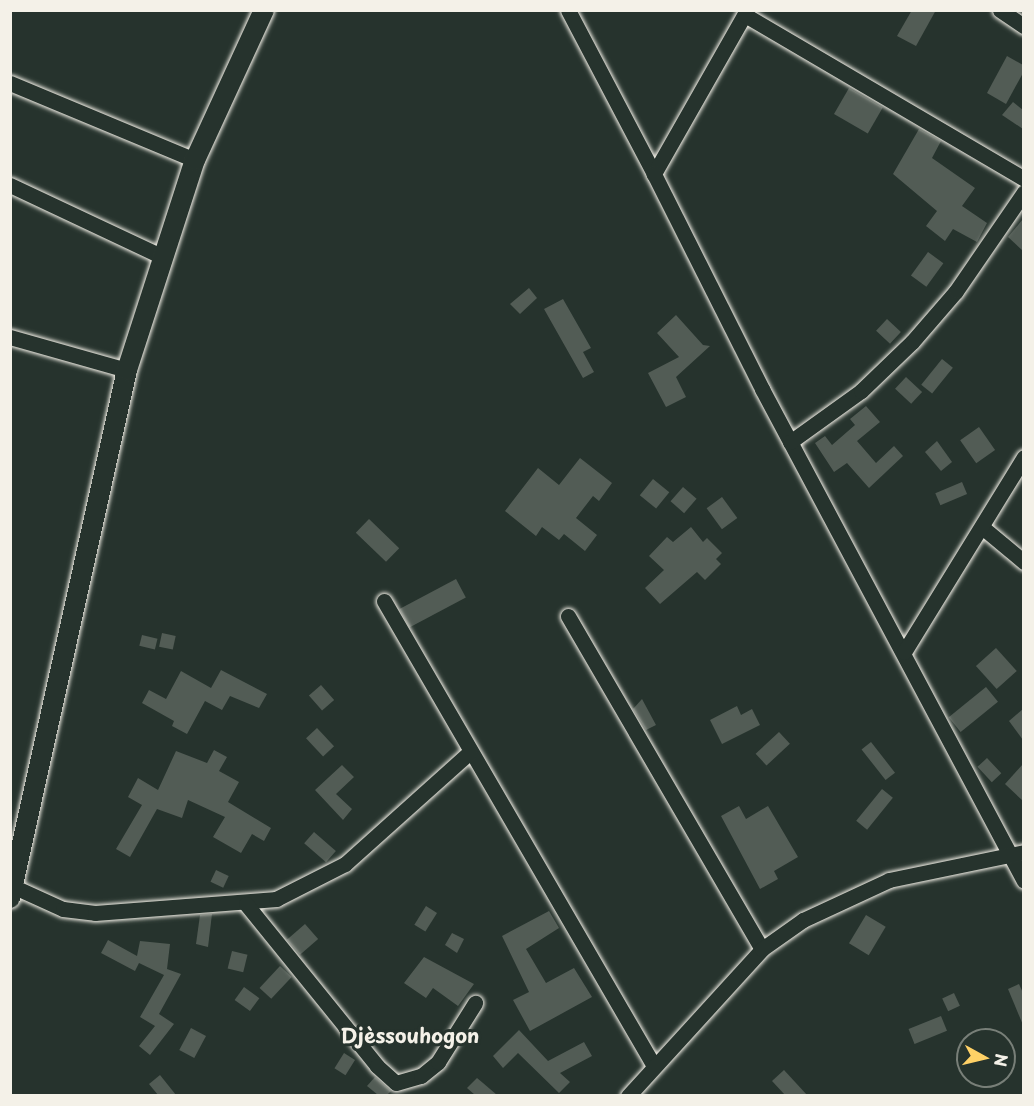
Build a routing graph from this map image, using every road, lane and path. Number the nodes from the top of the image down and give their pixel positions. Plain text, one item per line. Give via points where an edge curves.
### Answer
1 (568, 10) edge
2 (999, 10) edge
3 (262, 11) edge
4 (746, 13) edge
5 (1023, 26) edge
6 (10, 83) edge
7 (195, 160) junction
8 (654, 174) junction
9 (1023, 178) edge
10 (10, 185) edge
11 (1023, 192) edge
12 (161, 256) junction
13 (10, 337) edge
14 (127, 370) junction
15 (790, 442) junction
16 (1023, 457) edge
17 (982, 527) junction
18 (1023, 562) edge
19 (384, 601) dead end
20 (568, 616) dead end
21 (904, 652) junction
22 (470, 752) junction
23 (1016, 852) edge
24 (1023, 881) edge
25 (11, 890) edge
26 (246, 904) junction
27 (762, 949) junction
28 (475, 1003) dead end
29 (654, 1066) junction
30 (628, 1095) edge

1 - 8 street
2 - 5 street
3 - 7 street
4 - 8 street
4 - 9 street
6 - 7 street
7 - 12 street
8 - 15 street
10 - 12 street
11 - 15 street via 956,291 912,342 861,391
12 - 14 street
13 - 14 street
14 - 25 street
15 - 21 street
16 - 17 street
17 - 18 street
17 - 21 street
19 - 22 street
20 - 27 street
21 - 23 street
22 - 26 street via 345,864 288,895
22 - 29 street
23 - 24 street
23 - 27 street via 889,880 803,920
25 - 26 street via 63,909 95,913
26 - 28 street via 396,1083 421,1076 438,1062
27 - 29 street
29 - 30 street

